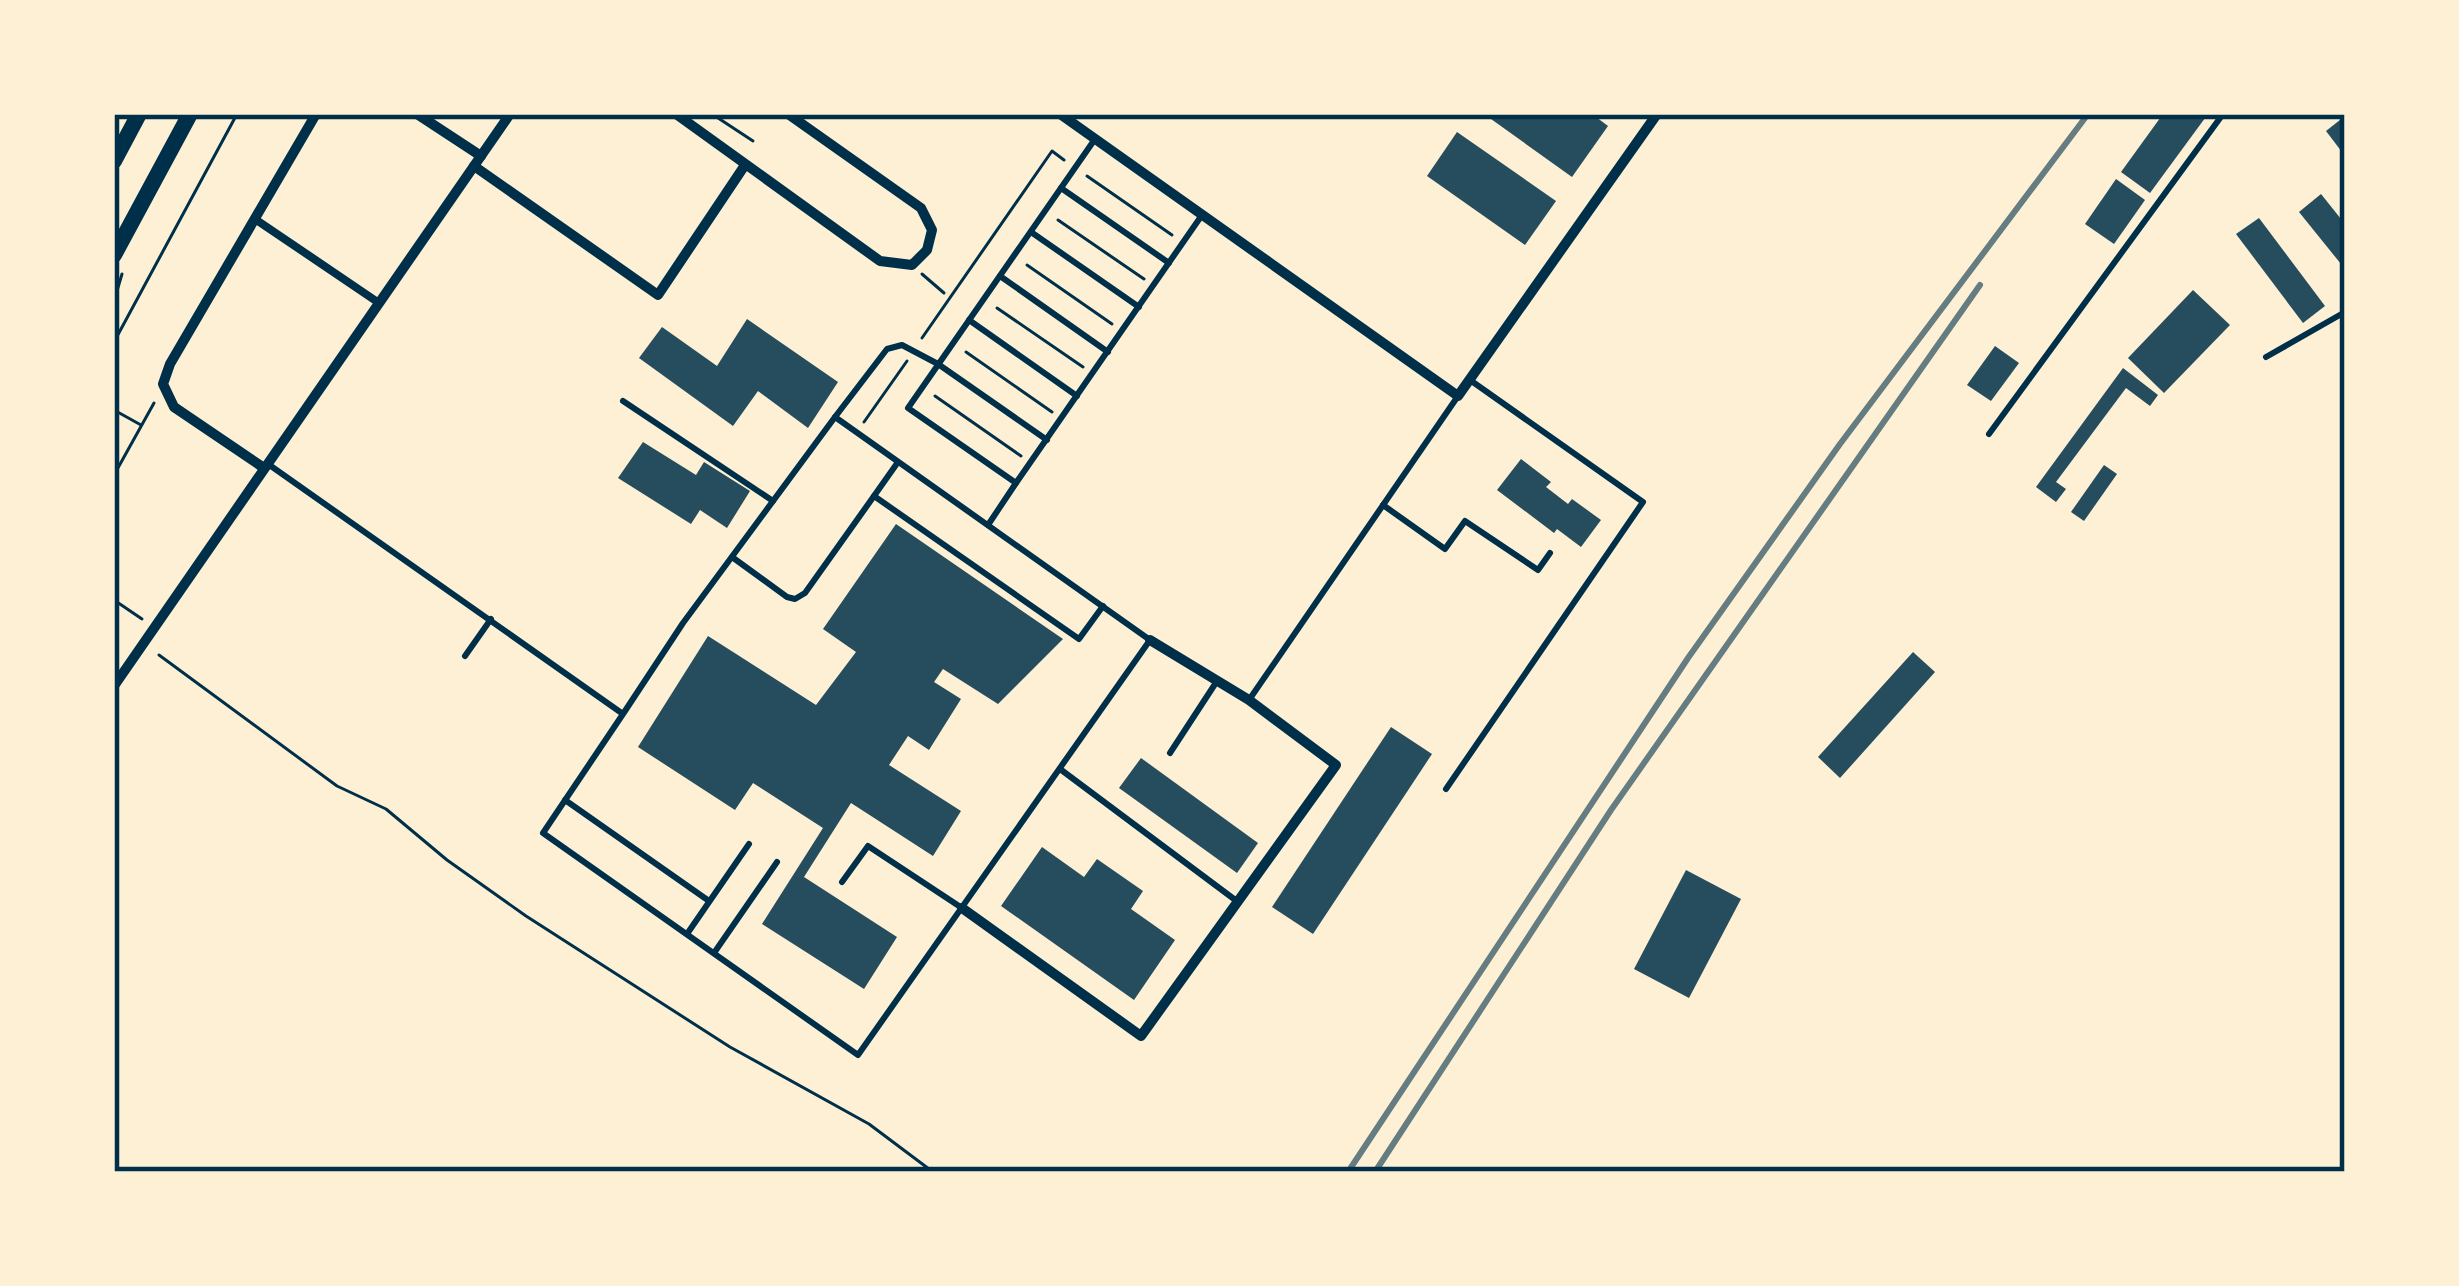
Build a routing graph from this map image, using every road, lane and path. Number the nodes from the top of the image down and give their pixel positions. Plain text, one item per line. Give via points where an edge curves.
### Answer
1 (140, 114) edge
2 (190, 114) edge
3 (237, 114) edge
4 (316, 114) edge
5 (417, 114) edge
6 (511, 114) edge
7 (676, 114) edge
8 (712, 114) edge
9 (788, 114) edge
10 (1060, 114) edge
11 (1657, 114) edge
12 (2223, 114) edge
13 (1095, 139) junction
14 (753, 142) dead end
15 (114, 161) edge
16 (478, 161) junction
17 (745, 165) junction
18 (1061, 188) junction
19 (1022, 195) dead end
20 (1045, 211) junction
21 (1202, 215) junction
22 (255, 219) junction
23 (1030, 232) junction
24 (991, 240) dead end
25 (114, 255) edge
26 (1014, 256) junction
27 (1169, 263) junction
28 (912, 265) junction
29 (1000, 276) junction
30 (961, 283) dead end
31 (1153, 286) junction
32 (944, 293) dead end
33 (984, 298) junction
34 (379, 303) junction
35 (1138, 307) junction
36 (2345, 313) edge
37 (969, 320) junction
38 (930, 327) dead end
39 (1122, 331) junction
40 (114, 343) edge
41 (953, 343) junction
42 (1108, 352) junction
43 (2266, 357) dead end
44 (938, 364) junction
45 (899, 371) dead end
46 (1092, 374) junction
47 (1471, 378) junction
48 (163, 384) junction
49 (922, 387) junction
50 (1077, 396) junction
51 (1458, 396) junction
52 (623, 400) dead end
53 (114, 410) edge
54 (835, 417) junction
55 (1061, 419) junction
56 (143, 426) junction
57 (1989, 434) dead end
58 (1046, 440) junction
59 (898, 462) junction
60 (1030, 463) junction
61 (266, 466) junction
62 (114, 475) edge
63 (1016, 483) junction
64 (874, 496) junction
65 (773, 501) junction
66 (1383, 505) junction
67 (988, 525) junction
68 (1550, 553) dead end
69 (732, 557) junction
70 (114, 600) edge
71 (1103, 606) junction
72 (491, 620) junction
73 (154, 627) junction
74 (1150, 640) junction
75 (143, 643) junction
76 (465, 656) dead end
77 (114, 666) edge
78 (1217, 681) junction
79 (114, 686) edge
80 (1249, 700) junction
81 (623, 713) junction
82 (1170, 753) dead end
83 (1060, 769) junction
84 (1446, 788) dead end
85 (565, 800) junction
86 (749, 844) dead end
87 (777, 862) dead end
88 (842, 881) dead end
89 (709, 901) junction
90 (1238, 902) junction
91 (962, 908) junction
92 (686, 934) junction
93 (714, 952) junction
94 (933, 1172) edge

1 - 15 main road
2 - 25 main road
3 - 40 path
4 - 22 street
5 - 16 street
6 - 16 street
7 - 17 street
8 - 14 path
9 - 28 street via 921,208 932,230
10 - 13 street
11 - 47 street
12 - 57 lane
13 - 18 lane
13 - 21 street
16 - 17 street via 658,295
16 - 34 street
17 - 28 street via 880,261
18 - 20 lane
18 - 27 lane
19 - 20 path
20 - 23 lane
20 - 31 path
21 - 27 lane
21 - 51 street
22 - 34 street
22 - 48 street
23 - 26 lane
23 - 35 lane
24 - 26 path
26 - 29 lane
26 - 39 path
27 - 31 lane
28 - 32 path
29 - 33 lane
29 - 42 lane
30 - 33 path
31 - 35 lane
33 - 37 lane
33 - 46 path
34 - 61 street
35 - 39 lane
36 - 43 lane
37 - 41 lane
37 - 50 lane
38 - 41 path
39 - 42 lane
41 - 44 lane
41 - 55 path
42 - 46 lane
44 - 49 lane
44 - 54 lane via 902,345 887,350
44 - 58 lane
45 - 49 path
46 - 50 lane
47 - 51 street
47 - 84 lane via 1643,502
48 - 56 path
48 - 61 street via 174,407
49 - 60 path
49 - 63 lane via 908,408
50 - 55 lane
51 - 66 lane
52 - 65 lane
53 - 56 path
54 - 59 lane
54 - 65 lane
55 - 58 lane
56 - 62 path
58 - 60 lane
59 - 64 lane
59 - 67 lane
60 - 63 lane
61 - 72 lane
61 - 73 street
63 - 67 lane
64 - 69 lane via 795,599
64 - 71 lane via 1079,639
65 - 69 lane
66 - 68 lane via 1445,549 1465,521 1538,570
66 - 80 lane
67 - 71 lane
69 - 81 lane
70 - 73 path
71 - 74 lane
72 - 76 lane
72 - 81 lane
73 - 75 street
74 - 78 street
74 - 83 lane
75 - 77 street
75 - 79 street
75 - 94 path via 526,916 730,1047 869,1124
78 - 80 street
78 - 82 lane
80 - 90 street via 1336,765
81 - 85 lane
83 - 90 lane
83 - 91 lane
85 - 89 lane
85 - 92 lane via 543,833
86 - 89 lane
87 - 93 lane
88 - 91 lane via 868,846
89 - 92 lane
90 - 91 street via 1141,1036
91 - 93 lane via 858,1055
92 - 93 lane

